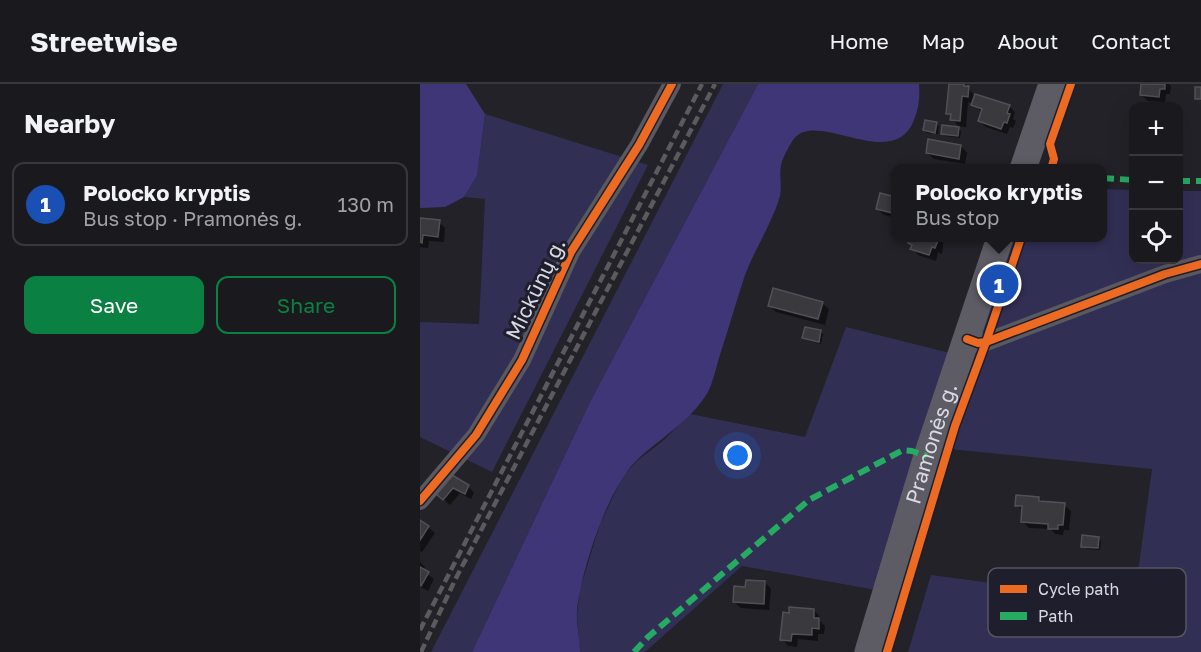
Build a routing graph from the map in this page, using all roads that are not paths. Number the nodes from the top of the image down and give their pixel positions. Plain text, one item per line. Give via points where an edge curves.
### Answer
1 (672, 84) edge
2 (1052, 84) edge
3 (1024, 164) edge
4 (998, 242) edge
5 (1201, 264) edge
6 (967, 339) junction
7 (420, 501) edge
8 (868, 652) edge

1 - 7 street, Mickūnų g. via 639,145 571,252 522,360 476,435
2 - 3 main road
4 - 6 main road, Pramonės g.
5 - 6 street via 986,342
6 - 8 main road, Pramonės g.

